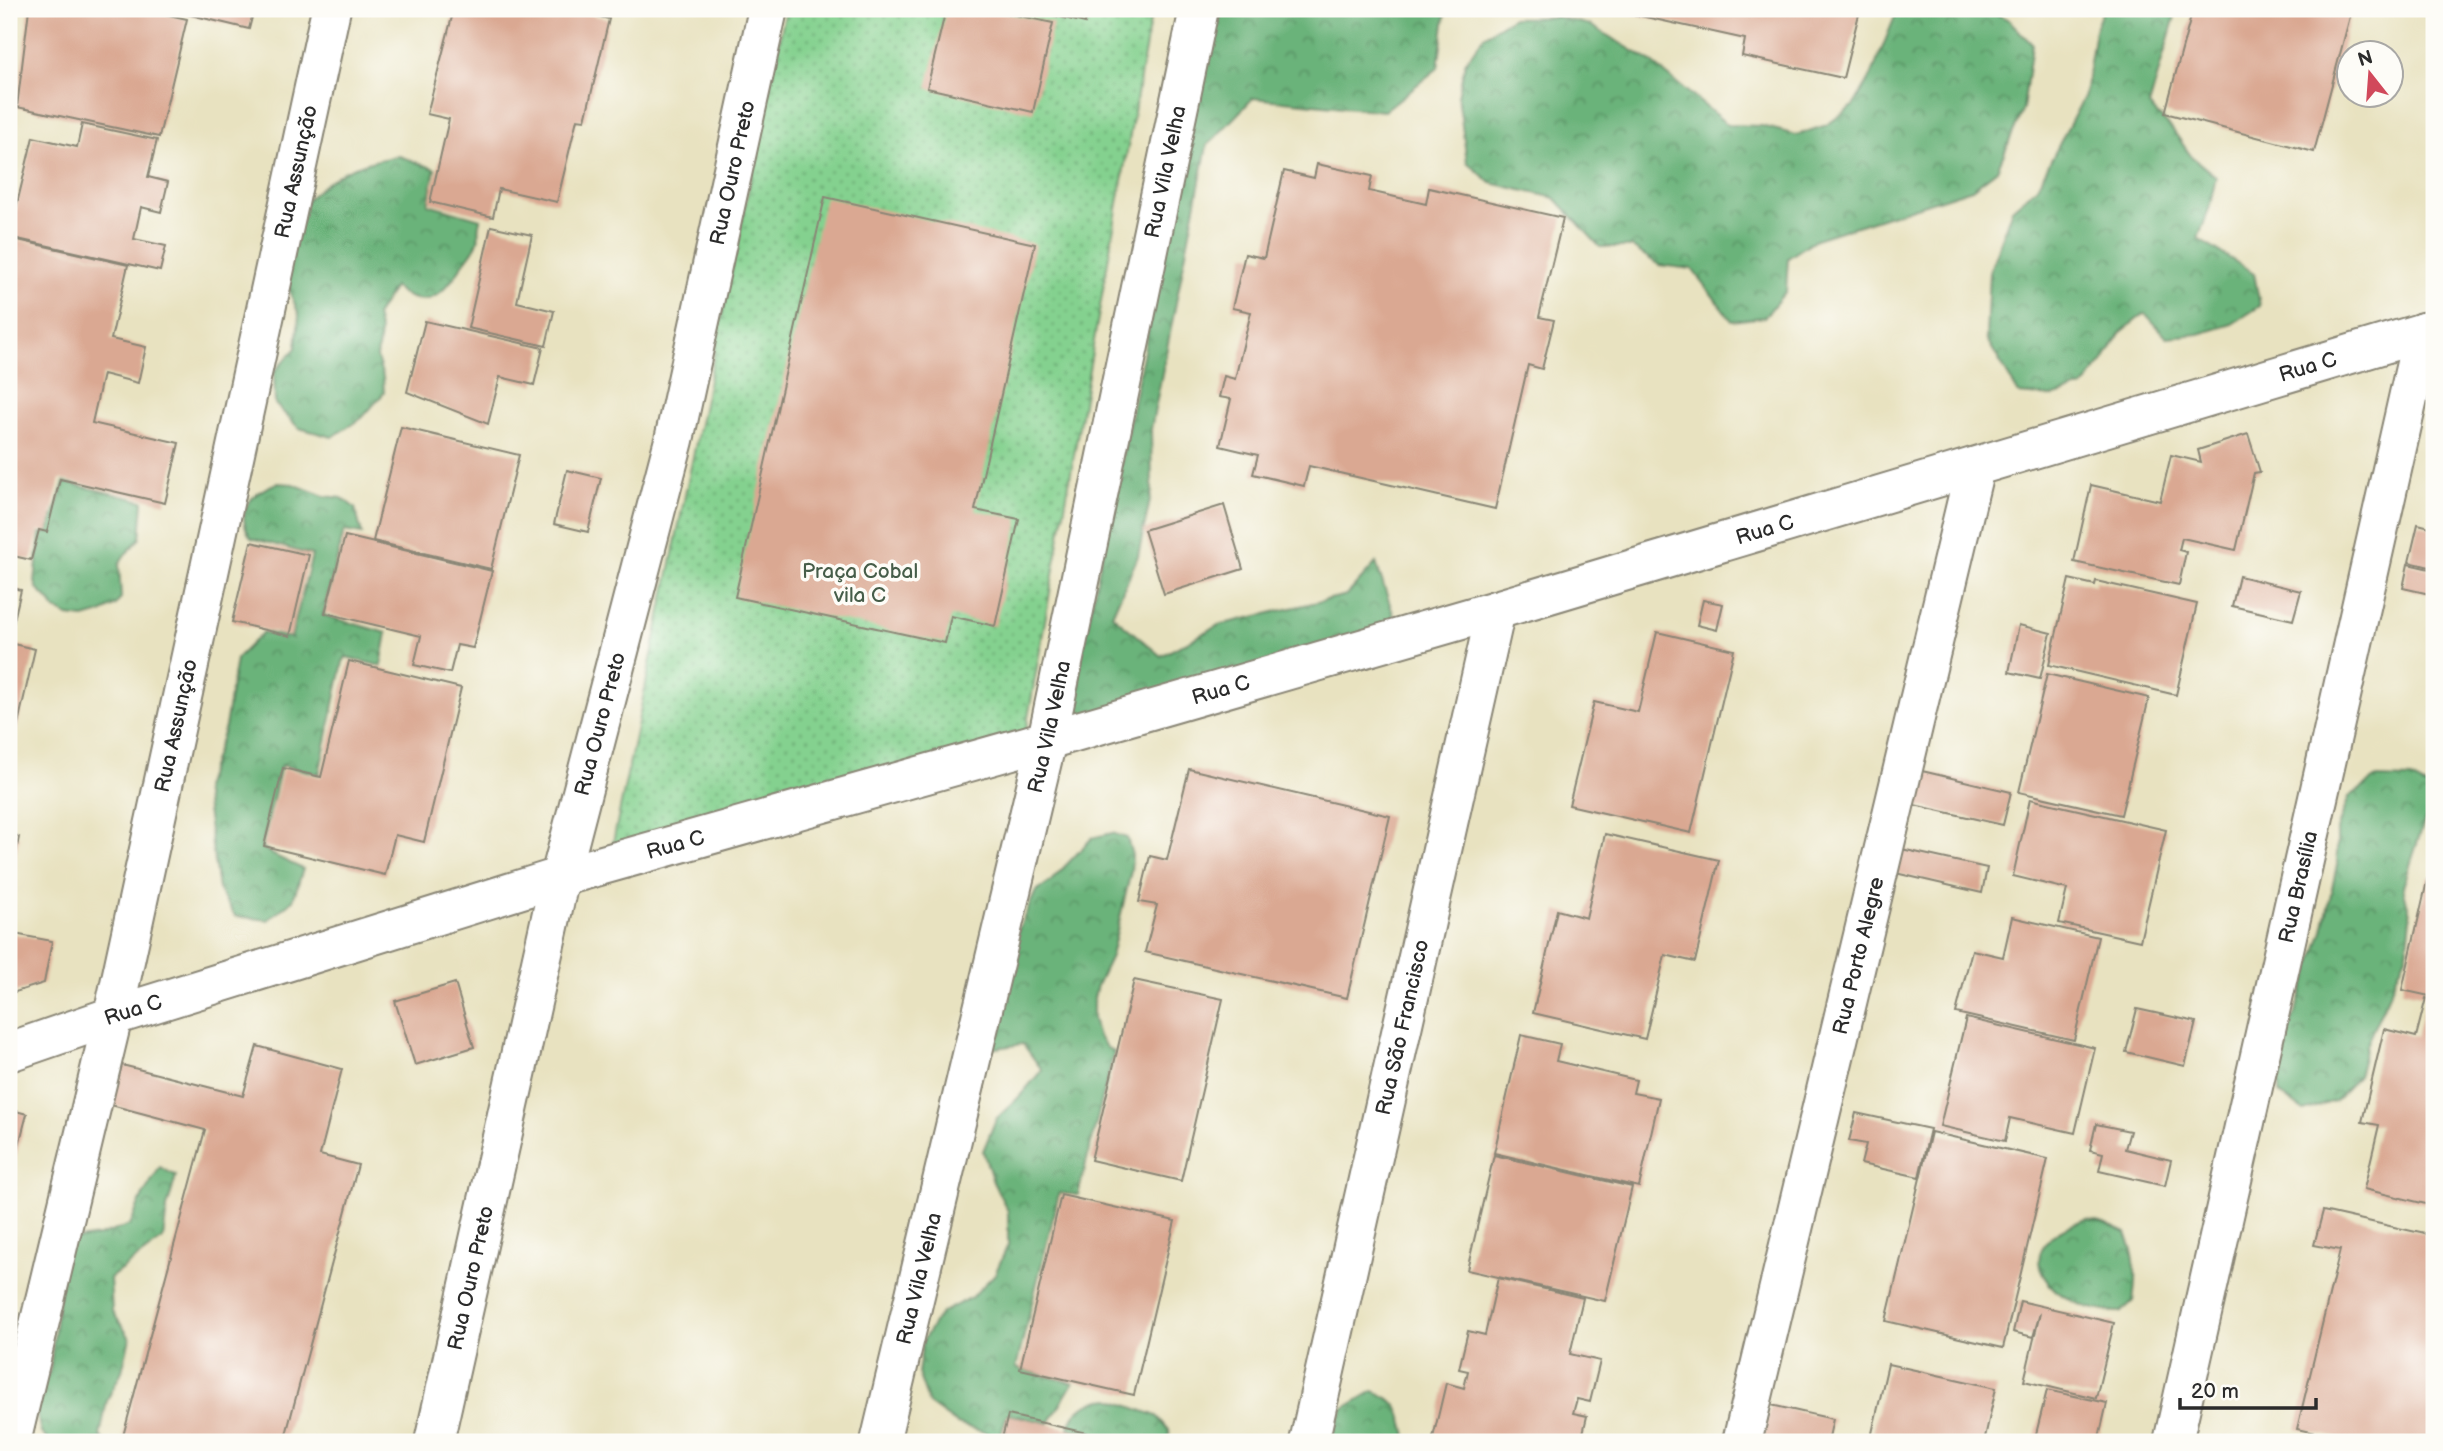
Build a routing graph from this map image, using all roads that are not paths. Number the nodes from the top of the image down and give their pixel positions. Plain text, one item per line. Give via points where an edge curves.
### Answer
1 (331, 9) edge
2 (768, 9) edge
3 (1199, 9) edge
4 (2428, 330) edge
5 (1975, 467) junction
6 (1496, 610) junction
7 (1047, 740) junction
8 (561, 877) junction
9 (113, 1016) junction
10 (9, 1052) edge
11 (11, 1442) edge
12 (434, 1442) edge
13 (880, 1442) edge
14 (1309, 1442) edge
15 (1742, 1442) edge
16 (2173, 1442) edge

1 - 9 street, Rua Assunção
2 - 8 street, Rua Ouro Preto via 674,440
3 - 7 street, Rua Vila Velha
4 - 5 street, Rua C
4 - 16 street, Rua Brasília
5 - 6 street, Rua C
5 - 15 street, Rua Porto Alegre
6 - 7 street, Rua C
6 - 14 street, Rua São Francisco
7 - 8 street, Rua C
7 - 13 street, Rua Vila Velha
8 - 9 street, Rua C
8 - 12 street, Rua Ouro Preto
9 - 10 street, Rua C
9 - 11 street, Rua Assunção

